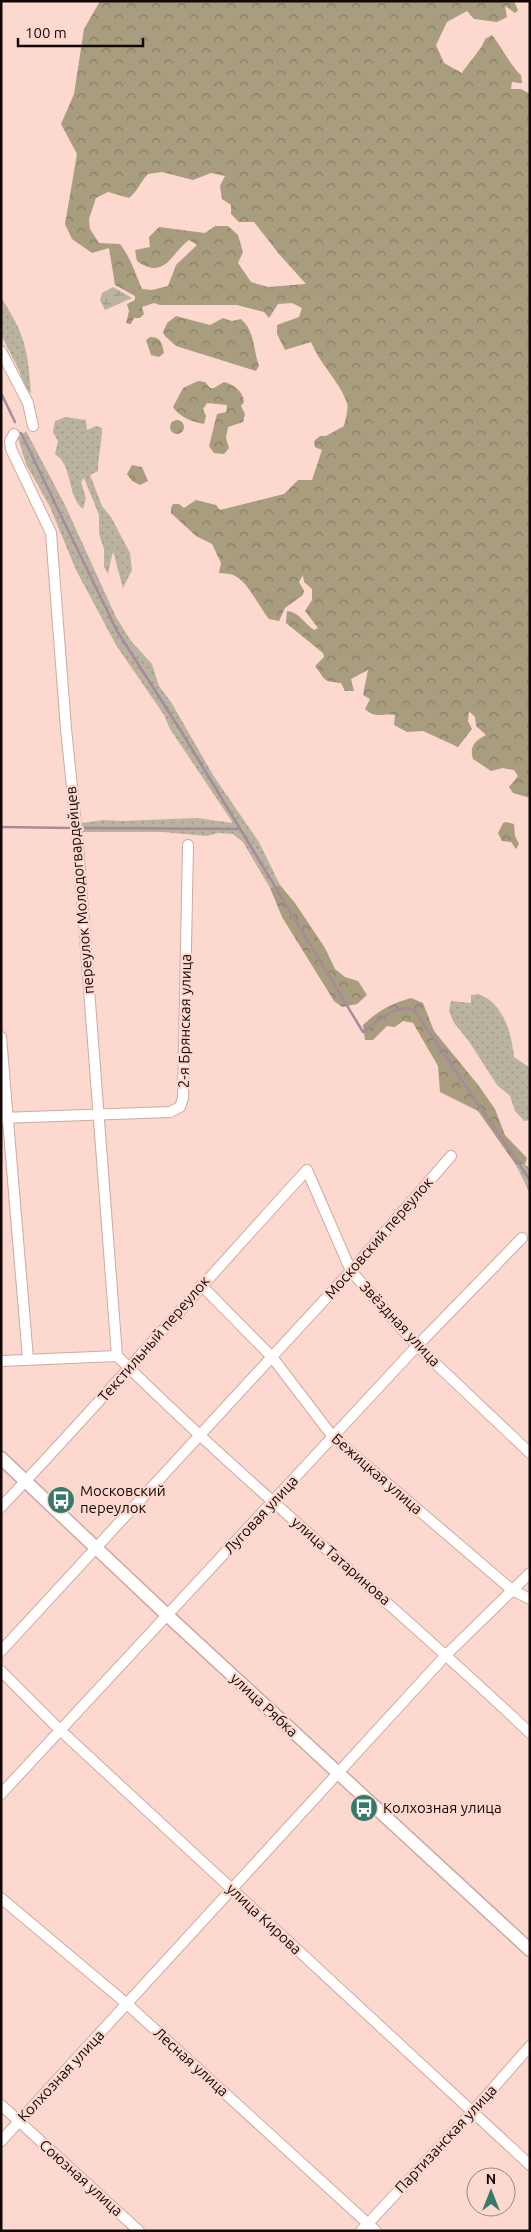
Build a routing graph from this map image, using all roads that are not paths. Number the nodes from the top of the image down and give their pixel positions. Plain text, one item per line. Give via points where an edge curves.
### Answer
1 (1, 351) edge
2 (33, 426) dead end
3 (14, 434) dead end
4 (188, 844) dead end
5 (1, 1037) edge
6 (98, 1114) junction
7 (4, 1118) edge
8 (451, 1156) dead end
9 (307, 1170) joint
10 (522, 1238) dead end
11 (351, 1271) junction
12 (201, 1285) junction
13 (418, 1346) junction
14 (117, 1356) junction
15 (272, 1357) junction
16 (28, 1359) junction
17 (1, 1361) edge
18 (130, 1368) junction
19 (201, 1434) junction
20 (333, 1437) junction
21 (530, 1453) edge
22 (1, 1458) edge
23 (25, 1481) junction
24 (273, 1501) junction
25 (1, 1507) edge
26 (96, 1548) junction
27 (530, 1573) edge
28 (512, 1590) junction
29 (530, 1599) edge
30 (167, 1615) junction
31 (1, 1651) edge
32 (446, 1654) junction
33 (1, 1671) edge
34 (60, 1730) junction
35 (530, 1734) edge
36 (338, 1774) junction
37 (1, 1794) edge
38 (232, 1890) junction
39 (1, 1898) edge
40 (530, 1950) edge
41 (127, 2004) junction
42 (530, 2046) edge
43 (1, 2105) edge
44 (473, 2111) junction
45 (19, 2122) junction
46 (1, 2141) edge
47 (530, 2165) edge
48 (364, 2227) edge
49 (139, 2231) edge
50 (376, 2231) edge

1 - 2 street via 28,403
3 - 6 street, переулок Молодогвардейцев via 10,441 11,449 50,526 53,542
4 - 6 street, 2-я Брянская улица via 184,1098 180,1106 170,1112
5 - 7 street
6 - 7 street, 2-я Брянская улица
6 - 14 street, переулок Молодогвардейцев
7 - 16 street
8 - 11 street, Московский переулок
9 - 11 street, Звёздная улица
9 - 12 street, Текстильный переулок
10 - 13 street, Луговая улица
11 - 13 street, Звёздная улица
11 - 15 street, Московский переулок
12 - 15 street, Бежицкая улица
12 - 18 street, Текстильный переулок
13 - 20 street, Луговая улица
13 - 21 street, Звёздная улица
14 - 16 street
14 - 18 street, улица Татаринова
15 - 19 street, Московский переулок
15 - 20 street, Бежицкая улица
16 - 17 street
18 - 19 street, улица Татаринова
18 - 23 street, Текстильный переулок
19 - 24 street, улица Татаринова
19 - 26 street, Московский переулок
20 - 24 street, Луговая улица
20 - 28 street, Бежицкая улица
22 - 23 main road, улица Рябка
23 - 25 street, Текстильный переулок
23 - 26 main road, улица Рябка
24 - 30 street, Луговая улица
24 - 32 street, улица Татаринова
26 - 30 main road, улица Рябка
26 - 31 street, Московский переулок
27 - 28 street, Колхозная улица
28 - 29 street, Бежицкая улица
28 - 32 street, Колхозная улица
30 - 34 street, Луговая улица
30 - 36 main road, улица Рябка
32 - 35 street, улица Татаринова
32 - 36 street, Колхозная улица
33 - 34 street, улица Кирова
34 - 37 street, Луговая улица
34 - 38 street, улица Кирова
36 - 38 street, Колхозная улица
36 - 40 main road, улица Рябка
38 - 41 street, Колхозная улица
38 - 44 street, улица Кирова
39 - 41 street, Лесная улица
41 - 45 street, Колхозная улица
41 - 48 street, Лесная улица
42 - 44 street, Партизанская улица
43 - 45 street, Союзная улица
44 - 47 street, улица Кирова
44 - 48 street, Партизанская улица
45 - 46 street, Колхозная улица
45 - 49 street, Союзная улица
48 - 50 street, Лесная улица

